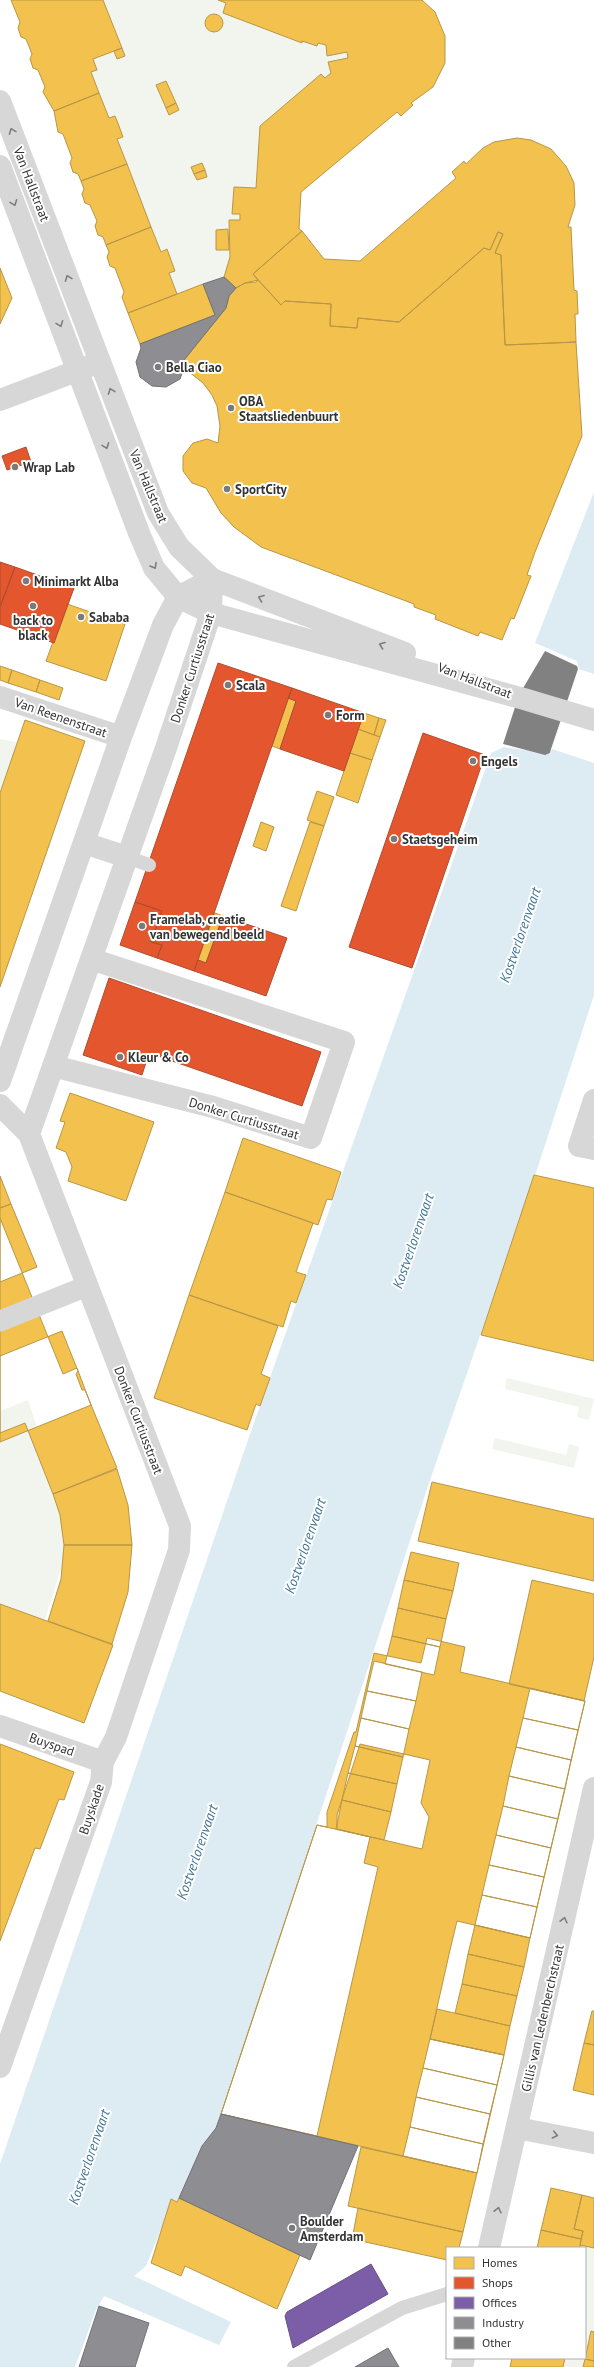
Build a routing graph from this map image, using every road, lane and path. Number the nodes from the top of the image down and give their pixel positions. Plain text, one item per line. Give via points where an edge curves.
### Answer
1 (0, 101) edge
2 (0, 166) edge
3 (100, 362) junction
4 (78, 370) junction
5 (0, 400) edge
6 (212, 580) junction
7 (178, 597) junction
8 (211, 613) junction
9 (0, 697) edge
10 (524, 699) junction
11 (594, 720) edge
12 (121, 738) junction
13 (84, 843) junction
14 (127, 857) junction
15 (149, 865) dead end
16 (91, 959) junction
17 (53, 1066) junction
18 (0, 1081) edge
19 (594, 1100) edge
20 (0, 1105) edge
21 (28, 1134) junction
22 (587, 1148) edge
23 (87, 1286) junction
24 (0, 1321) edge
25 (179, 1550) joint
26 (0, 1726) edge
27 (103, 1762) junction
28 (594, 1788) edge
29 (0, 2066) edge
30 (517, 2128) junction
31 (594, 2143) edge
32 (489, 2247) edge
33 (446, 2294) edge
34 (294, 2367) edge

3 -> 1 street, Van Hallstraat
2 -> 4 street, Van Hallstraat
3 - 4 street
6 -> 3 street, Van Hallstraat via 179,547 158,512
4 - 5 street
4 -> 7 street, Van Hallstraat via 154,568
6 - 7 street
6 - 8 street, Donker Curtiusstraat
10 -> 6 street, Van Hallstraat
7 - 8 street, Van Hallstraat
7 - 12 street via 163,625
8 - 10 street, Van Hallstraat
8 - 14 street, Donker Curtiusstraat
9 - 12 street, Van Reenenstraat
10 - 11 street
12 - 13 street
13 - 14 street
13 - 18 street
14 - 15 lane
14 - 16 street, Donker Curtiusstraat
16 - 17 street, Donker Curtiusstraat
16 - 17 street, Donker Curtiusstraat via 344,1042 311,1138 213,1107
17 - 21 street, Donker Curtiusstraat
19 - 22 street
20 - 21 street, Donker Curtiusstraat
21 - 23 street, Donker Curtiusstraat
23 - 24 street
23 - 25 street, Donker Curtiusstraat via 180,1526
25 - 27 street, Buyskade via 116,1737
26 - 27 street, Buyspad
27 - 29 street, Buyskade via 101,1782
30 -> 28 street, Gillis van Ledenberchstraat
30 -> 31 street
32 -> 30 street, Gillis van Ledenberchstraat
33 - 34 lane via 402,2308

